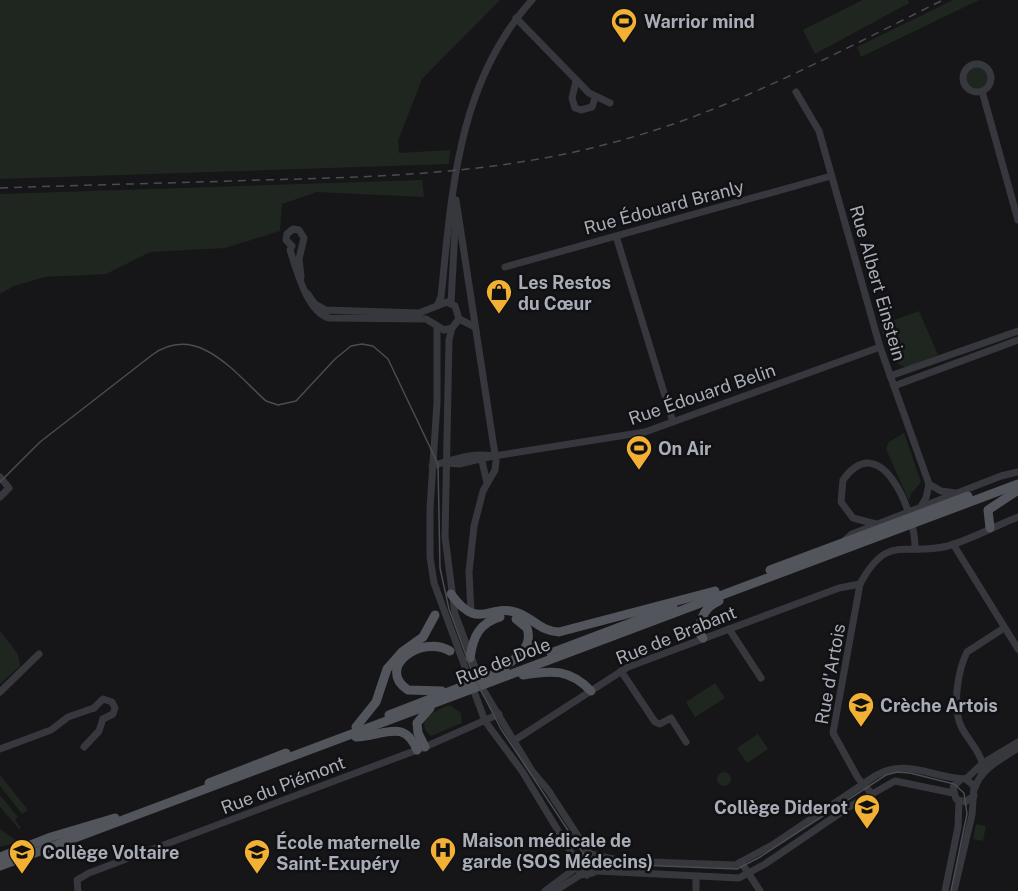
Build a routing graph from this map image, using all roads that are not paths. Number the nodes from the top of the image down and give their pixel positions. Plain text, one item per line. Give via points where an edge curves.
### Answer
1 (531, 0) edge
2 (516, 18) junction
3 (576, 81) junction
4 (982, 91) junction
5 (796, 92) dead end
6 (595, 98) junction
7 (610, 103) dead end
8 (831, 176) junction
9 (456, 178) junction
10 (456, 200) junction
11 (1018, 220) edge
12 (616, 236) junction
13 (300, 245) junction
14 (292, 246) junction
15 (505, 267) dead end
16 (301, 277) junction
17 (307, 293) junction
18 (452, 303) junction
19 (436, 306) junction
20 (357, 311) junction
21 (350, 318) junction
22 (459, 319) junction
23 (435, 324) junction
24 (475, 327) junction
25 (452, 328) junction
26 (1018, 331) edge
27 (1018, 340) edge
28 (880, 347) junction
29 (891, 376) junction
30 (894, 386) junction
31 (673, 422) junction
32 (494, 456) junction
33 (482, 461) junction
34 (446, 463) junction
35 (432, 466) junction
36 (1018, 472) edge
37 (0, 477) edge
38 (1018, 477) edge
39 (487, 483) junction
40 (929, 484) junction
41 (1018, 484) edge
42 (1018, 490) edge
43 (956, 493) junction
44 (0, 497) edge
45 (917, 514) junction
46 (905, 517) junction
47 (1018, 517) edge
48 (876, 524) junction
49 (990, 528) junction
50 (840, 544) junction
51 (953, 544) junction
52 (915, 548) junction
53 (434, 583) junction
54 (753, 583) junction
55 (860, 584) junction
56 (715, 591) junction
57 (451, 594) junction
58 (471, 612) junction
59 (435, 615) joint
60 (1004, 628) junction
61 (729, 629) junction
62 (703, 639) junction
63 (1018, 649) edge
64 (450, 651) joint
65 (39, 654) dead end
66 (465, 657) junction
67 (621, 671) junction
68 (496, 677) junction
69 (761, 678) dead end
70 (457, 691) junction
71 (591, 691) junction
72 (0, 692) edge
73 (436, 703) junction
74 (94, 708) junction
75 (499, 714) junction
76 (104, 719) junction
77 (485, 721) junction
78 (356, 727) junction
79 (348, 737) junction
80 (515, 740) junction
81 (686, 742) dead end
82 (1018, 742) edge
83 (84, 747) dead end
84 (1018, 748) edge
85 (0, 749) edge
86 (421, 749) junction
87 (983, 763) junction
88 (981, 776) junction
89 (963, 779) junction
90 (863, 784) junction
91 (974, 792) junction
92 (953, 793) junction
93 (872, 794) junction
94 (959, 801) junction
95 (592, 855) junction
96 (0, 857) edge
97 (741, 862) junction
98 (577, 865) junction
99 (0, 866) edge
100 (596, 871) junction
101 (749, 873) junction
102 (587, 875) junction
103 (696, 880) dead end
104 (78, 891) edge
105 (545, 891) edge
106 (555, 891) edge
107 (696, 891) edge
108 (760, 891) edge
109 (945, 891) edge
110 (954, 891) edge

1 - 2 street
2 - 3 street
2 - 9 street via 474,93
3 - 6 street
3 - 6 street via 572,98 575,108 592,107
4 - 4 street via 989,85 991,75 986,67 972,64 965,70 964,84 970,90
4 - 11 street
5 - 8 street, Rue Albert Einstein via 819,131
6 - 7 street
8 - 12 street, Rue Édouard Branly
8 - 28 street, Rue Albert Einstein
9 - 10 street
9 - 19 street via 441,297
10 - 18 street
10 - 24 street
12 - 15 street, Rue Édouard Branly
12 - 31 street
13 - 14 street
13 - 14 street via 303,235 293,229 286,237
13 - 16 street
14 - 16 street via 290,250
16 - 17 street
17 - 20 street via 320,308
17 - 21 street via 318,314
18 - 19 street
18 - 22 street
19 - 20 street via 419,313
19 - 23 street
20 - 21 street
21 - 23 street via 409,318
22 - 24 street
22 - 25 street
23 - 25 street via 444,330
23 - 35 street via 437,412
24 - 32 street
25 - 34 street
26 - 29 street
27 - 30 street
28 - 29 street, Rue Albert Einstein
28 - 31 street, Rue Édouard Belin
29 - 30 street, Rue Albert Einstein
30 - 40 street, Rue Albert Einstein
31 - 32 street, Rue Édouard Belin via 630,435
32 - 33 street
32 - 34 street, Rue Édouard Belin via 480,454
32 - 39 street via 495,470
33 - 34 street
33 - 39 street
34 - 35 street, Rue Édouard Belin
34 - 57 street via 445,537
35 - 53 street via 429,536
36 - 43 street, Rue de Dole
37 - 44 street via 9,488
38 - 45 main road, Rue de Dole
39 - 58 street via 470,552
40 - 43 street
40 - 45 street
41 - 45 main road, Rue de Dole
42 - 49 main road via 988,510
43 - 45 street, Rue de Dole
45 - 46 main road, Rue de Dole
46 - 48 street, Rue de Dole
46 - 48 street via 894,478 887,471 867,465 853,470 841,488 844,508 859,522
46 - 50 main road, Rue de Dole
46 - 52 street via 914,530
46 - 54 main road, Rue de Dole
47 - 49 street
48 - 50 street, Rue de Dole
49 - 51 street
50 - 56 main road, Rue de Dole
51 - 52 street
51 - 60 street
52 - 55 street via 883,554
53 - 59 street
53 - 66 street
54 - 62 main road via 703,612 698,631
54 - 68 main road, Rue de Dole
55 - 61 street, Rue de Brabant via 838,588
55 - 90 street, Rue d'Artois via 833,726 836,742
56 - 58 main road via 560,632 539,628 514,612 483,616
56 - 68 main road, Rue de Dole
57 - 58 main road
57 - 66 street
59 - 78 main road via 423,637 392,661 376,702
60 - 63 street
60 - 87 street via 967,652 958,692 957,716
61 - 62 street, Rue de Brabant
61 - 69 street
62 - 67 street, Rue de Brabant
64 - 66 street
64 - 70 main road via 435,645 414,650 401,660 397,671 408,690
65 - 72 street
66 - 68 main road via 481,627 498,618 518,619 526,628 528,643
66 - 75 street
66 - 77 street
67 - 71 street, Rue de Brabant
67 - 81 street via 655,722 660,724 670,718
68 - 70 main road, Rue de Dole
68 - 71 main road via 557,672 578,678
70 - 73 main road, Rue de Dole
70 - 78 main road, Rue de Dole
71 - 80 street, Rue de Brabant
73 - 79 main road, Rue de Dole
73 - 86 main road via 417,723
74 - 76 street
74 - 76 street via 103,699 112,702 113,714
74 - 85 street
75 - 77 street, Rue du Piémont
75 - 80 street
76 - 83 street
77 - 86 street, Rue du Piémont
77 - 98 street via 522,771
78 - 96 main road, Rue de Dole
79 - 86 main road via 402,731
79 - 99 main road, Rue de Dole
80 - 95 street via 532,771
82 - 87 street
84 - 88 street
86 - 104 street, Rue du Piémont via 89,873 76,882
87 - 88 street
87 - 89 street
88 - 91 street
89 - 90 street via 901,766 887,769
89 - 91 street
89 - 92 street via 954,784
90 - 93 street, Rue d'Artois
90 - 97 street
91 - 94 street via 968,801
91 - 110 street
92 - 93 street via 895,781
92 - 94 street
93 - 101 street
94 - 109 street
95 - 97 street via 622,861 700,865
95 - 98 street via 580,856
95 - 100 street via 599,863
97 - 101 street
98 - 102 street
98 - 105 street
100 - 101 street via 734,879
100 - 102 street
101 - 108 street
102 - 106 street via 580,875
103 - 107 street

